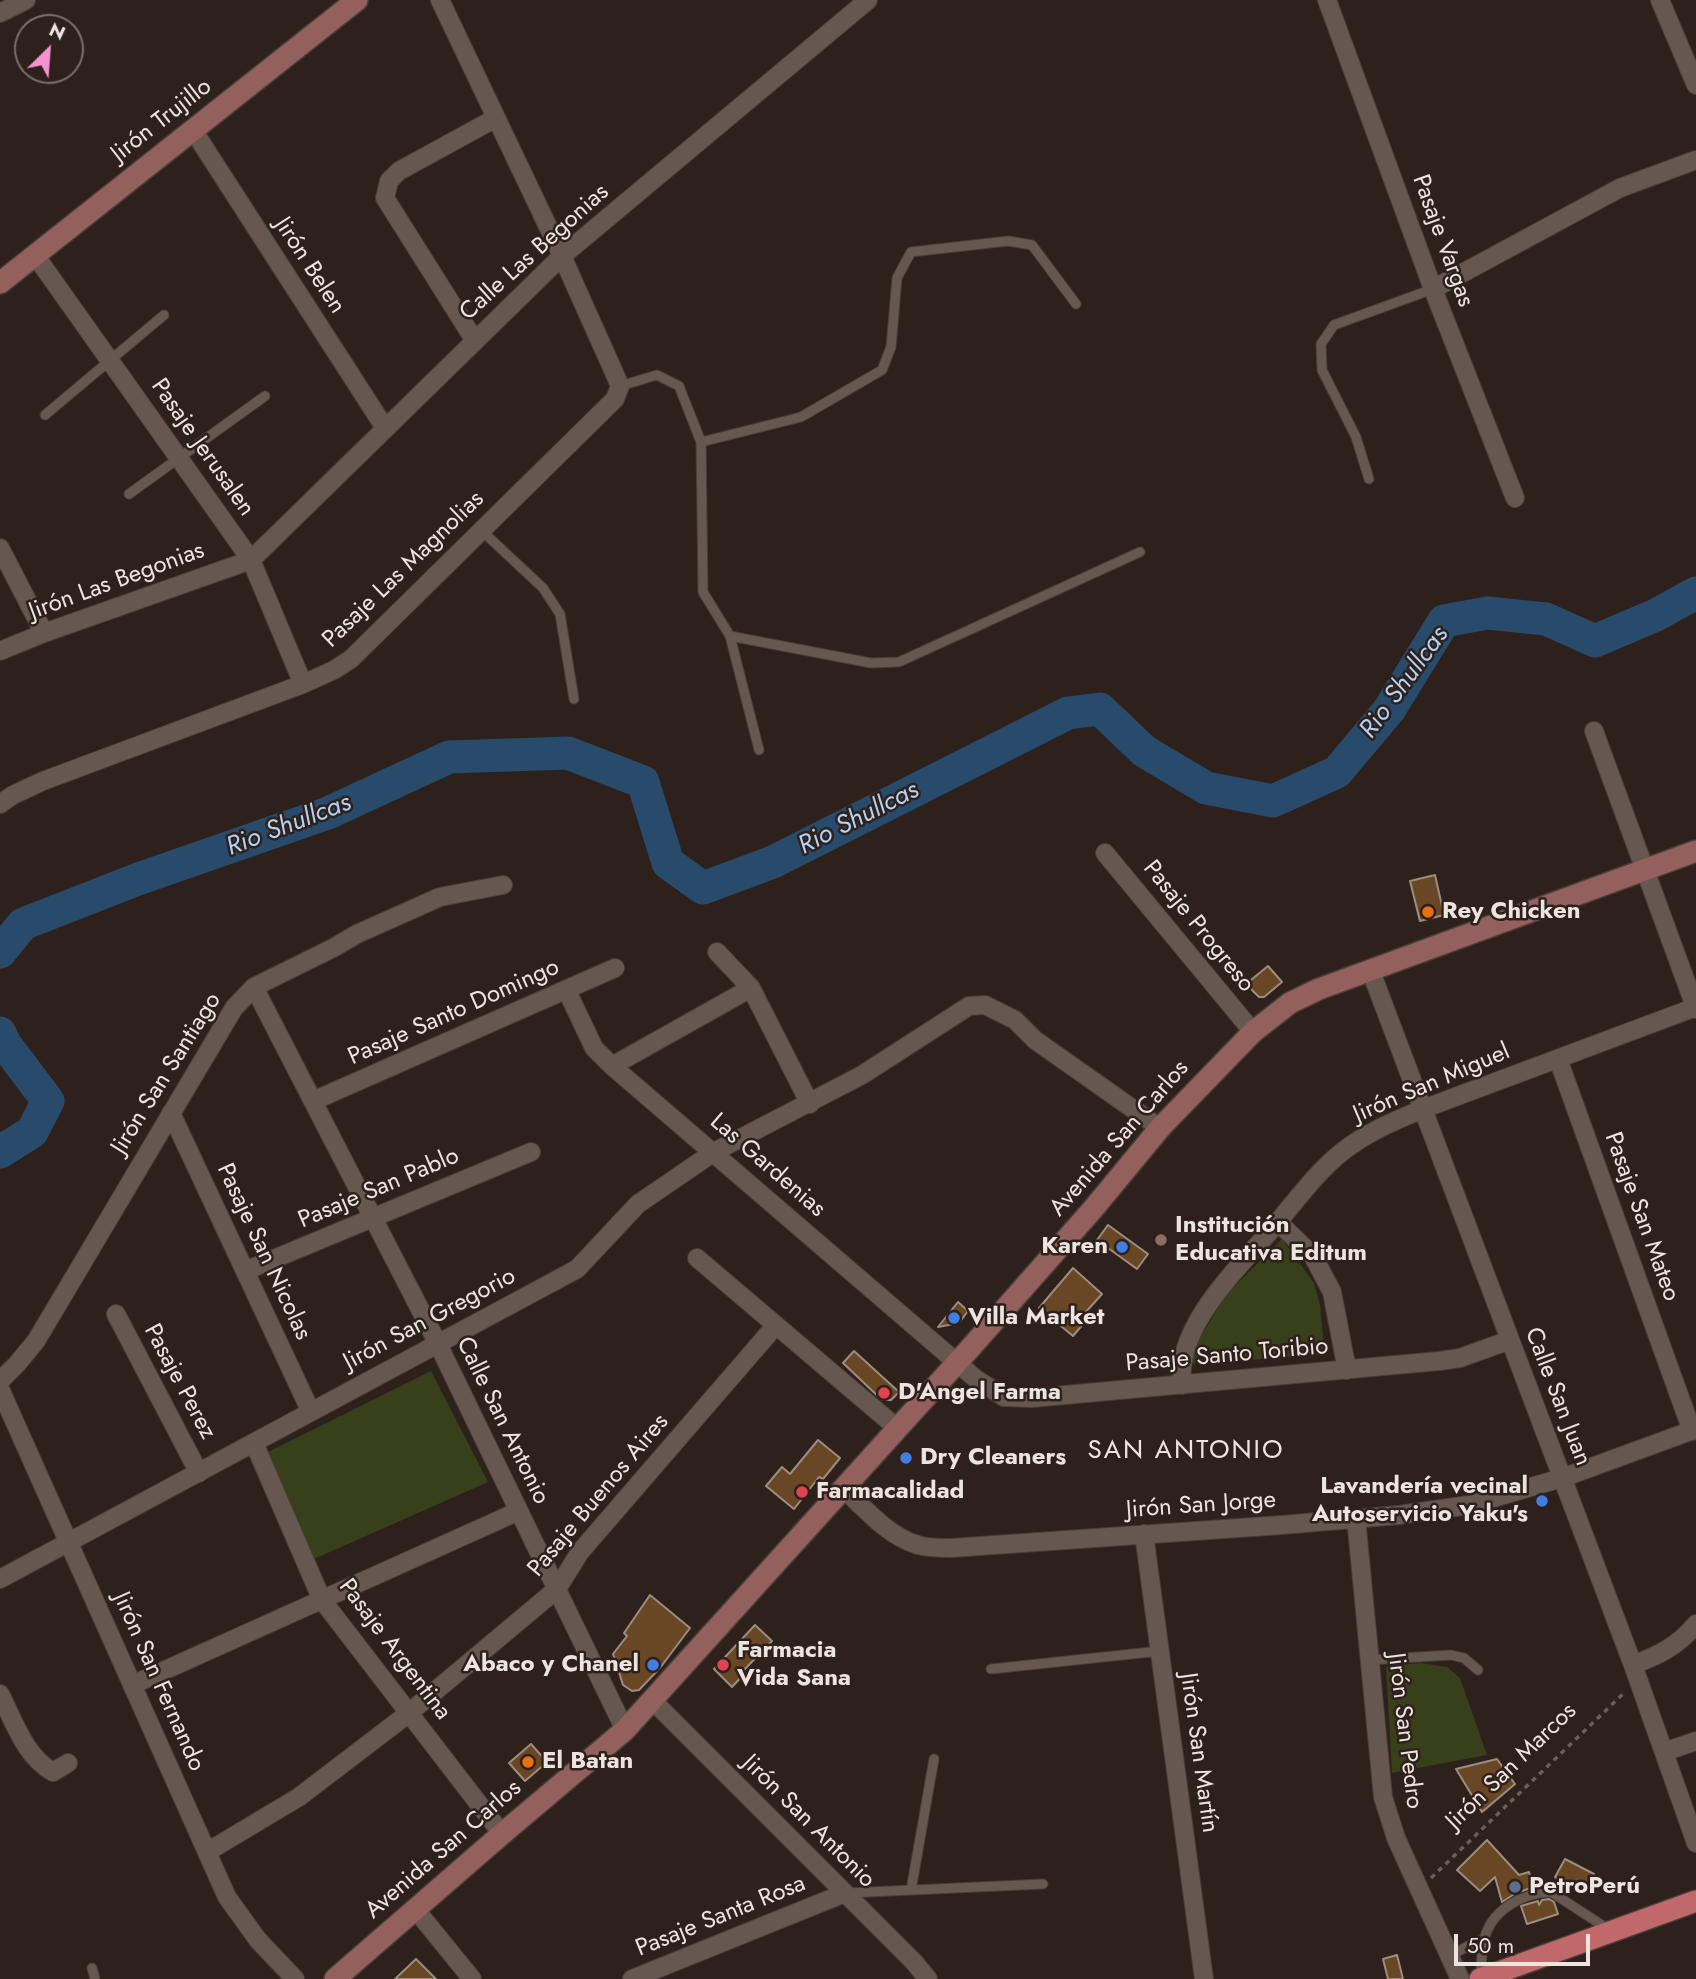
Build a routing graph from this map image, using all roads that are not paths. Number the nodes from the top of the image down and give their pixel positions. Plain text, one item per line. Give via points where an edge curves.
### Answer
1 (26, 0) edge
2 (357, 0) edge
3 (440, 0) edge
4 (867, 0) edge
5 (1327, 0) edge
6 (1660, 0) edge
7 (0, 13) edge
8 (1696, 85) edge
9 (496, 118) junction
10 (192, 130) junction
11 (1696, 160) edge
12 (35, 255) junction
13 (562, 256) junction
14 (0, 283) edge
15 (1433, 289) junction
16 (1076, 304) dead end
17 (164, 315) dead end
18 (475, 341) junction
19 (110, 360) junction
20 (617, 393) junction
21 (265, 396) dead end
22 (45, 415) dead end
23 (385, 428) junction
24 (701, 442) junction
25 (179, 458) junction
26 (1369, 479) dead end
27 (129, 494) dead end
28 (1515, 498) dead end
29 (481, 530) junction
30 (0, 548) edge
31 (1140, 552) dead end
32 (251, 560) junction
33 (44, 633) junction
34 (730, 636) junction
35 (0, 651) edge
36 (303, 684) junction
37 (574, 699) dead end
38 (1594, 731) dead end
39 (759, 750) dead end
40 (0, 804) edge
41 (1696, 851) edge
42 (1105, 853) dead end
43 (1644, 868) junction
44 (503, 885) dead end
45 (717, 952) dead end
46 (615, 968) dead end
47 (1370, 969) junction
48 (254, 987) junction
49 (751, 988) junction
50 (567, 991) junction
51 (1696, 1008) edge
52 (1252, 1032) junction
53 (1558, 1059) junction
54 (612, 1066) junction
55 (313, 1101) junction
56 (810, 1104) junction
57 (1423, 1109) junction
58 (171, 1113) junction
59 (1160, 1128) junction
60 (531, 1152) dead end
61 (714, 1152) junction
62 (373, 1218) junction
63 (1278, 1222) junction
64 (697, 1258) dead end
65 (245, 1272) junction
66 (116, 1314) dead end
67 (776, 1325) junction
68 (1510, 1340) junction
69 (438, 1344) junction
70 (957, 1361) junction
71 (1347, 1370) junction
72 (0, 1381) edge
73 (1182, 1385) junction
74 (0, 1389) edge
75 (311, 1412) junction
76 (897, 1428) junction
77 (1694, 1430) edge
78 (254, 1443) junction
79 (199, 1473) junction
80 (1562, 1478) junction
81 (843, 1488) junction
82 (519, 1511) junction
83 (1356, 1518) junction
84 (1144, 1534) junction
85 (69, 1542) junction
86 (0, 1579) edge
87 (557, 1589) junction
88 (322, 1600) junction
89 (1696, 1624) edge
90 (1160, 1651) junction
91 (1370, 1660) junction
92 (991, 1669) dead end
93 (1478, 1670) dead end
94 (1636, 1672) junction
95 (132, 1685) junction
96 (0, 1694) edge
97 (652, 1700) junction
98 (409, 1713) junction
99 (625, 1730) junction
100 (1696, 1741) edge
101 (1664, 1752) junction
102 (934, 1759) dead end
103 (68, 1763) dead end
104 (502, 1834) junction
105 (1696, 1843) edge
106 (207, 1852) junction
107 (1043, 1884) dead end
108 (911, 1890) junction
109 (845, 1893) junction
110 (1696, 1902) edge
111 (416, 1910) junction
112 (1612, 1932) junction
113 (1485, 1938) junction
114 (1449, 1956) junction
115 (92, 1968) dead end
116 (95, 1979) edge
117 (295, 1979) edge
118 (335, 1979) edge
119 (472, 1979) edge
120 (632, 1979) edge
121 (928, 1979) edge
122 (1204, 1979) edge
123 (1460, 1979) edge
124 (1480, 1979) edge

1 - 7 street
2 - 10 main road, Jirón Trujillo
3 - 9 street
4 - 13 street, Calle Las Begonias
5 - 15 street, Pasaje Vargas
6 - 8 street
9 - 13 street
9 - 18 street via 399,171 389,181 385,198
10 - 12 main road, Jirón Trujillo
10 - 23 street, Jirón Belen
11 - 15 street via 1620,188
12 - 14 main road, Jirón Trujillo
12 - 19 street, Pasaje Jerusalen
13 - 18 street, Calle Las Begonias
13 - 20 street
15 - 26 lane via 1334,325 1321,344 1322,370 1356,437
15 - 28 street, Pasaje Vargas
16 - 24 lane via 1032,245 1007,241 911,252 897,278 891,347 882,370 801,417
17 - 19 lane
18 - 23 street, Calle Las Begonias
19 - 22 lane
19 - 25 street, Pasaje Jerusalen
20 - 24 lane via 657,375 679,386
20 - 29 street, Pasaje Las Magnolias
21 - 25 lane
23 - 32 street, Calle Las Begonias
24 - 34 lane via 703,593
25 - 27 lane
25 - 32 street, Pasaje Jerusalen
29 - 36 street, Pasaje Las Magnolias via 351,659
29 - 37 lane via 543,588 560,614
30 - 33 street
31 - 34 lane via 899,662 871,663
32 - 33 street, Jirón Las Begonias
32 - 36 street, Pasaje Jerusalen
33 - 35 street, Jirón Las Begonias
34 - 39 lane
36 - 40 street, Pasaje Las Magnolias via 43,781
38 - 43 street
41 - 43 main road, Avenida San Carlos
42 - 52 street, Pasaje Progreso
43 - 47 main road, Avenida San Carlos
43 - 51 street
44 - 48 street, Jirón San Santiago via 440,897
45 - 49 street
46 - 50 street, Pasaje Santo Domingo
47 - 52 main road, Avenida San Carlos via 1290,1003
47 - 57 street, Calle San Juan
48 - 55 street, Calle San Antonio
48 - 58 street, Jirón San Santiago via 234,1008
49 - 54 street
49 - 56 street
50 - 54 street, Las Gardenias via 594,1048
50 - 55 street, Pasaje Santo Domingo
51 - 53 street, Jirón San Miguel
52 - 59 main road, Avenida San Carlos
53 - 57 street, Jirón San Miguel
53 - 77 street, Pasaje San Mateo
54 - 61 street, Las Gardenias
55 - 62 street, Calle San Antonio
56 - 59 street, Jirón San Gregorio via 969,1006 985,1004 1015,1020 1035,1040
56 - 61 street, Jirón San Gregorio
57 - 63 street, Jirón San Miguel via 1373,1131 1341,1153
57 - 68 street, Calle San Juan
58 - 65 street, Pasaje San Nicolas
58 - 72 street, Jirón San Santiago via 36,1341
59 - 70 main road, Avenida San Carlos
60 - 62 street, Pasaje San Pablo
61 - 69 street, Jirón San Gregorio via 638,1204 577,1269
61 - 70 street, Las Gardenias
62 - 65 street, Pasaje San Pablo
62 - 69 street, Calle San Antonio
63 - 71 street via 1313,1256 1332,1292
63 - 73 street, Jirón San Miguel via 1199,1320 1182,1360
64 - 67 street
65 - 75 street, Pasaje San Nicolas
66 - 79 street, Pasaje Perez
67 - 76 street
67 - 87 street, Pasaje Buenos Aires via 580,1552
68 - 71 street, Pasaje Santo Toribio via 1439,1361
68 - 80 street, Calle San Juan
69 - 75 street, Jirón San Gregorio
69 - 82 street, Calle San Antonio
70 - 73 street, Pasaje Santo Toribio via 1004,1397
70 - 76 main road, Avenida San Carlos
71 - 73 street, Pasaje Santo Toribio
74 - 85 street, Jirón San Fernando
75 - 78 street, Jirón San Gregorio
76 - 81 main road, Avenida San Carlos
77 - 80 street, Jirón San Jorge
78 - 79 street, Jirón San Gregorio
78 - 88 street, Pasaje Argentina
79 - 85 street, Jirón San Gregorio
80 - 83 street, Jirón San Jorge via 1469,1506
80 - 94 street, Calle San Juan
81 - 84 street, Jirón San Jorge via 896,1535 931,1547
81 - 97 main road, Avenida San Carlos
82 - 87 street, Calle San Antonio
82 - 88 street
83 - 84 street, Jirón San Jorge
83 - 91 street, Jirón San Pedro
84 - 90 street, Jirón San Martín
85 - 86 street, Jirón San Gregorio
85 - 95 street, Jirón San Fernando
87 - 98 street, Pasaje Buenos Aires
87 - 99 street, Calle San Antonio
88 - 95 street
88 - 98 street, Pasaje Argentina
89 - 94 street via 1675,1646
90 - 92 lane
90 - 122 street, Jirón San Martín
91 - 93 lane via 1451,1655 1464,1658
91 - 114 street, Jirón San Pedro via 1383,1797 1396,1839
94 - 101 street, Calle San Juan
95 - 106 street, Jirón San Fernando
96 - 103 street via 41,1766 53,1772
97 - 99 main road, Avenida San Carlos
97 - 109 street, Jirón San Antonio
98 - 104 street, Pasaje Argentina
98 - 106 street, Pasaje Buenos Aires via 299,1797
99 - 104 main road, Avenida San Carlos
100 - 101 street
101 - 105 street, Calle San Juan
102 - 108 lane
104 - 111 main road, Avenida San Carlos
106 - 117 street, Jirón San Fernando via 227,1897 258,1940
107 - 108 lane, Pasaje Santa Rosa
108 - 109 lane, Pasaje Santa Rosa
109 - 120 street, Pasaje Santa Rosa
109 - 121 street, Jirón San Antonio
110 - 112 main road
111 - 118 main road, Avenida San Carlos
111 - 119 street
112 - 113 lane via 1560,1895 1541,1892 1520,1897 1498,1914
112 - 124 main road
113 - 114 lane
113 - 124 lane
114 - 123 street, Jirón San Pedro
115 - 116 lane

